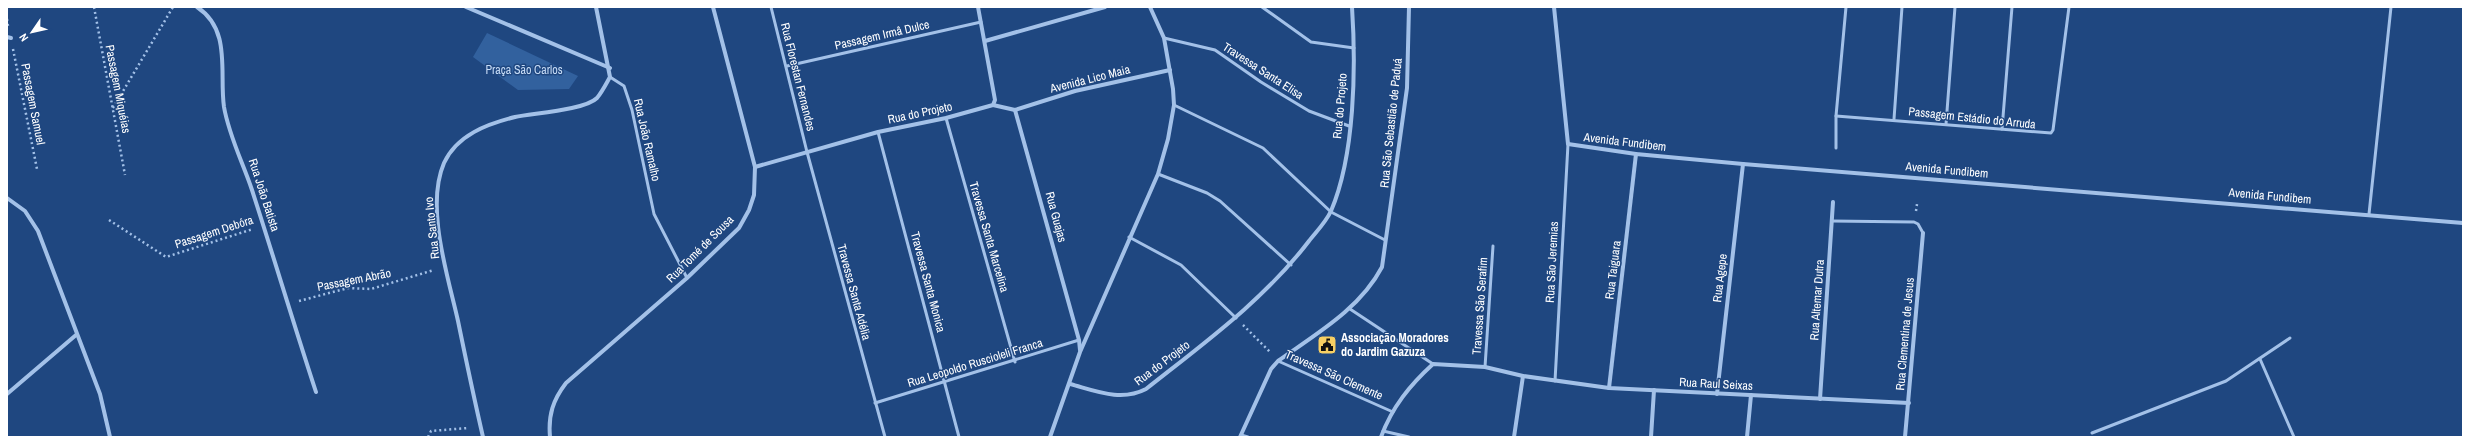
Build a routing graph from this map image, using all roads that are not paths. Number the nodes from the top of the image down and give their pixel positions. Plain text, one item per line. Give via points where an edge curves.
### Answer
1 (196, 7) edge
2 (466, 7) edge
3 (596, 7) edge
4 (713, 7) edge
5 (771, 7) edge
6 (978, 7) edge
7 (1105, 7) edge
8 (1150, 7) edge
9 (1262, 7) edge
10 (1352, 7) edge
11 (1409, 7) edge
12 (1554, 7) edge
13 (1846, 7) edge
14 (1902, 7) edge
15 (1955, 7) edge
16 (2012, 7) edge
17 (2069, 7) edge
18 (2391, 7) edge
19 (981, 22) junction
20 (1164, 38) junction
21 (985, 41) junction
22 (1354, 48) junction
23 (787, 66) junction
24 (610, 68) junction
25 (1170, 70) junction
26 (610, 77) junction
27 (993, 105) junction
28 (1174, 105) junction
29 (1015, 110) junction
30 (1836, 116) junction
31 (946, 118) junction
32 (1894, 119) junction
33 (1946, 124) junction
34 (1350, 126) junction
35 (2002, 129) junction
36 (878, 132) junction
37 (1568, 144) junction
38 (1836, 148) dead end
39 (807, 152) junction
40 (1636, 154) junction
41 (1744, 164) junction
42 (755, 167) junction
43 (1158, 174) junction
44 (7, 198) edge
45 (1833, 202) dead end
46 (1330, 212) junction
47 (2369, 214) junction
48 (1832, 220) junction
49 (2463, 223) edge
50 (1923, 232) joint
51 (1129, 237) junction
52 (1385, 240) junction
53 (1493, 246) dead end
54 (1291, 265) junction
55 (687, 278) junction
56 (1350, 309) junction
57 (1236, 318) junction
58 (76, 335) junction
59 (2290, 338) dead end
60 (1079, 340) junction
61 (1080, 352) junction
62 (2260, 359) junction
63 (1278, 361) junction
64 (1015, 362) junction
65 (1433, 364) junction
66 (1485, 367) junction
67 (1523, 376) junction
68 (1554, 381) junction
69 (946, 382) junction
70 (1070, 384) junction
71 (1609, 388) junction
72 (1654, 390) junction
73 (316, 392) dead end
74 (7, 394) edge
75 (1717, 394) junction
76 (1751, 395) junction
77 (1820, 399) junction
78 (875, 403) junction
79 (1909, 403) junction
80 (1392, 412) junction
81 (1383, 431) junction
82 (2092, 433) dead end
83 (1241, 436) edge
84 (110, 437) edge
85 (483, 437) edge
86 (550, 437) edge
87 (885, 437) edge
88 (959, 437) edge
89 (1050, 437) edge
90 (1248, 437) edge
91 (1381, 437) edge
92 (1409, 437) edge
93 (1514, 437) edge
94 (1651, 437) edge
95 (1747, 437) edge
96 (1905, 437) edge
97 (2294, 437) edge

1 - 73 street, Rua João Batista via 213,24 220,42 224,60 224,106 228,124
2 - 24 street
3 - 24 street
4 - 42 street, Rua Tomé de Sousa
5 - 23 lane, Rua Florestan Fernandes
6 - 19 street
7 - 21 street
8 - 20 street
9 - 22 lane via 1311,42
10 - 22 street, Rua do Projeto
11 - 52 street, Rua São Sebastião de Paduá via 1407,88 1392,206
12 - 37 street, Avenida Fundibem
13 - 30 lane
14 - 32 lane
15 - 33 lane
16 - 35 lane
17 - 35 lane, Passagem Estádio do Arruda via 2053,130 2048,134
18 - 47 lane
19 - 21 street
19 - 23 lane, Passagem Irmâ Dulce
20 - 25 street
20 - 34 lane, Travessa Santa Elisa via 1215,50 1309,112
21 - 27 street via 995,100
22 - 34 street, Rua do Projeto
23 - 39 lane, Rua Florestan Fernandes
24 - 26 street
25 - 28 street
25 - 29 street, Avenida Lico Maia via 1075,91
26 - 55 lane, Rua João Ramalho via 624,86 632,110 654,214
26 - 85 street, Rua Santo Ivo via 596,98 584,105 533,113 488,124 455,146 444,163 438,188 438,217 446,267
27 - 29 street
27 - 31 street, Rua do Projeto
28 - 43 street
28 - 46 lane via 1263,148
29 - 60 street, Rua Guajas
30 - 32 lane, Passagem Estádio do Arruda
30 - 38 lane
31 - 36 street, Rua do Projeto
31 - 64 lane, Travessa Santa Marcelina
32 - 33 lane, Passagem Estádio do Arruda
33 - 35 lane, Passagem Estádio do Arruda
34 - 46 street, Rua do Projeto via 1341,177
36 - 39 street, Rua do Projeto
36 - 69 lane, Travessa Santa Monica
37 - 40 street, Avenida Fundibem
37 - 68 lane, Rua São Jeremias
39 - 42 street, Rua do Projeto
39 - 78 lane, Travessa Santa Adélia
40 - 41 street, Avenida Fundibem
40 - 71 street, Rua Taiguara
41 - 47 street, Avenida Fundibem
41 - 75 street, Rua Agepe
42 - 55 street, Rua Tomé de Sousa via 754,195 739,228
43 - 51 street
43 - 54 lane via 1207,193 1220,201
44 - 58 street via 25,211 38,231
45 - 48 street, Rua Altemar Dutra
46 - 52 lane
46 - 54 street, Rua do Projeto
47 - 49 street, Avenida Fundibem
48 - 50 lane via 1914,222
48 - 77 street, Rua Altemar Dutra
50 - 79 street, Rua Clementina de Jesus
51 - 57 lane via 1181,265
51 - 61 street
52 - 56 street, Rua São Sebastião de Paduá via 1379,273
53 - 66 lane, Travessa São Serafim
54 - 57 street, Rua do Projeto
55 - 86 street, Rua Tomé de Sousa via 566,382 555,398 549,421
56 - 63 street, Rua São Sebastião de Paduá
56 - 65 lane
57 - 70 street, Rua do Projeto via 1146,389 1134,395 1122,397
58 - 74 street
58 - 84 street via 100,394
59 - 62 lane
60 - 61 street, Rua Guajas
60 - 64 lane, Rua Leopoldo Ruscioleli Franca
61 - 70 street
62 - 82 lane via 2226,381
62 - 97 lane
63 - 80 lane, Travessa São Clemente
63 - 83 street via 1271,369
64 - 69 lane, Rua Leopoldo Ruscioleli Franca
65 - 66 street, Rua Raul Seixas
65 - 80 street via 1405,392
66 - 67 street, Rua Raul Seixas
67 - 68 street, Rua Raul Seixas
67 - 93 street
68 - 71 street, Rua Raul Seixas
69 - 78 lane, Rua Leopoldo Ruscioleli Franca
69 - 88 lane, Travessa Santa Monica
70 - 89 street
71 - 72 street, Rua Raul Seixas
72 - 75 street, Rua Raul Seixas
72 - 94 street
75 - 76 street, Rua Raul Seixas
76 - 77 street, Rua Raul Seixas
76 - 95 street
77 - 79 street, Rua Raul Seixas
78 - 87 lane, Travessa Santa Adélia
79 - 96 street, Rua Clementina de Jesus
80 - 81 street
81 - 91 street
81 - 92 lane
83 - 90 lane

